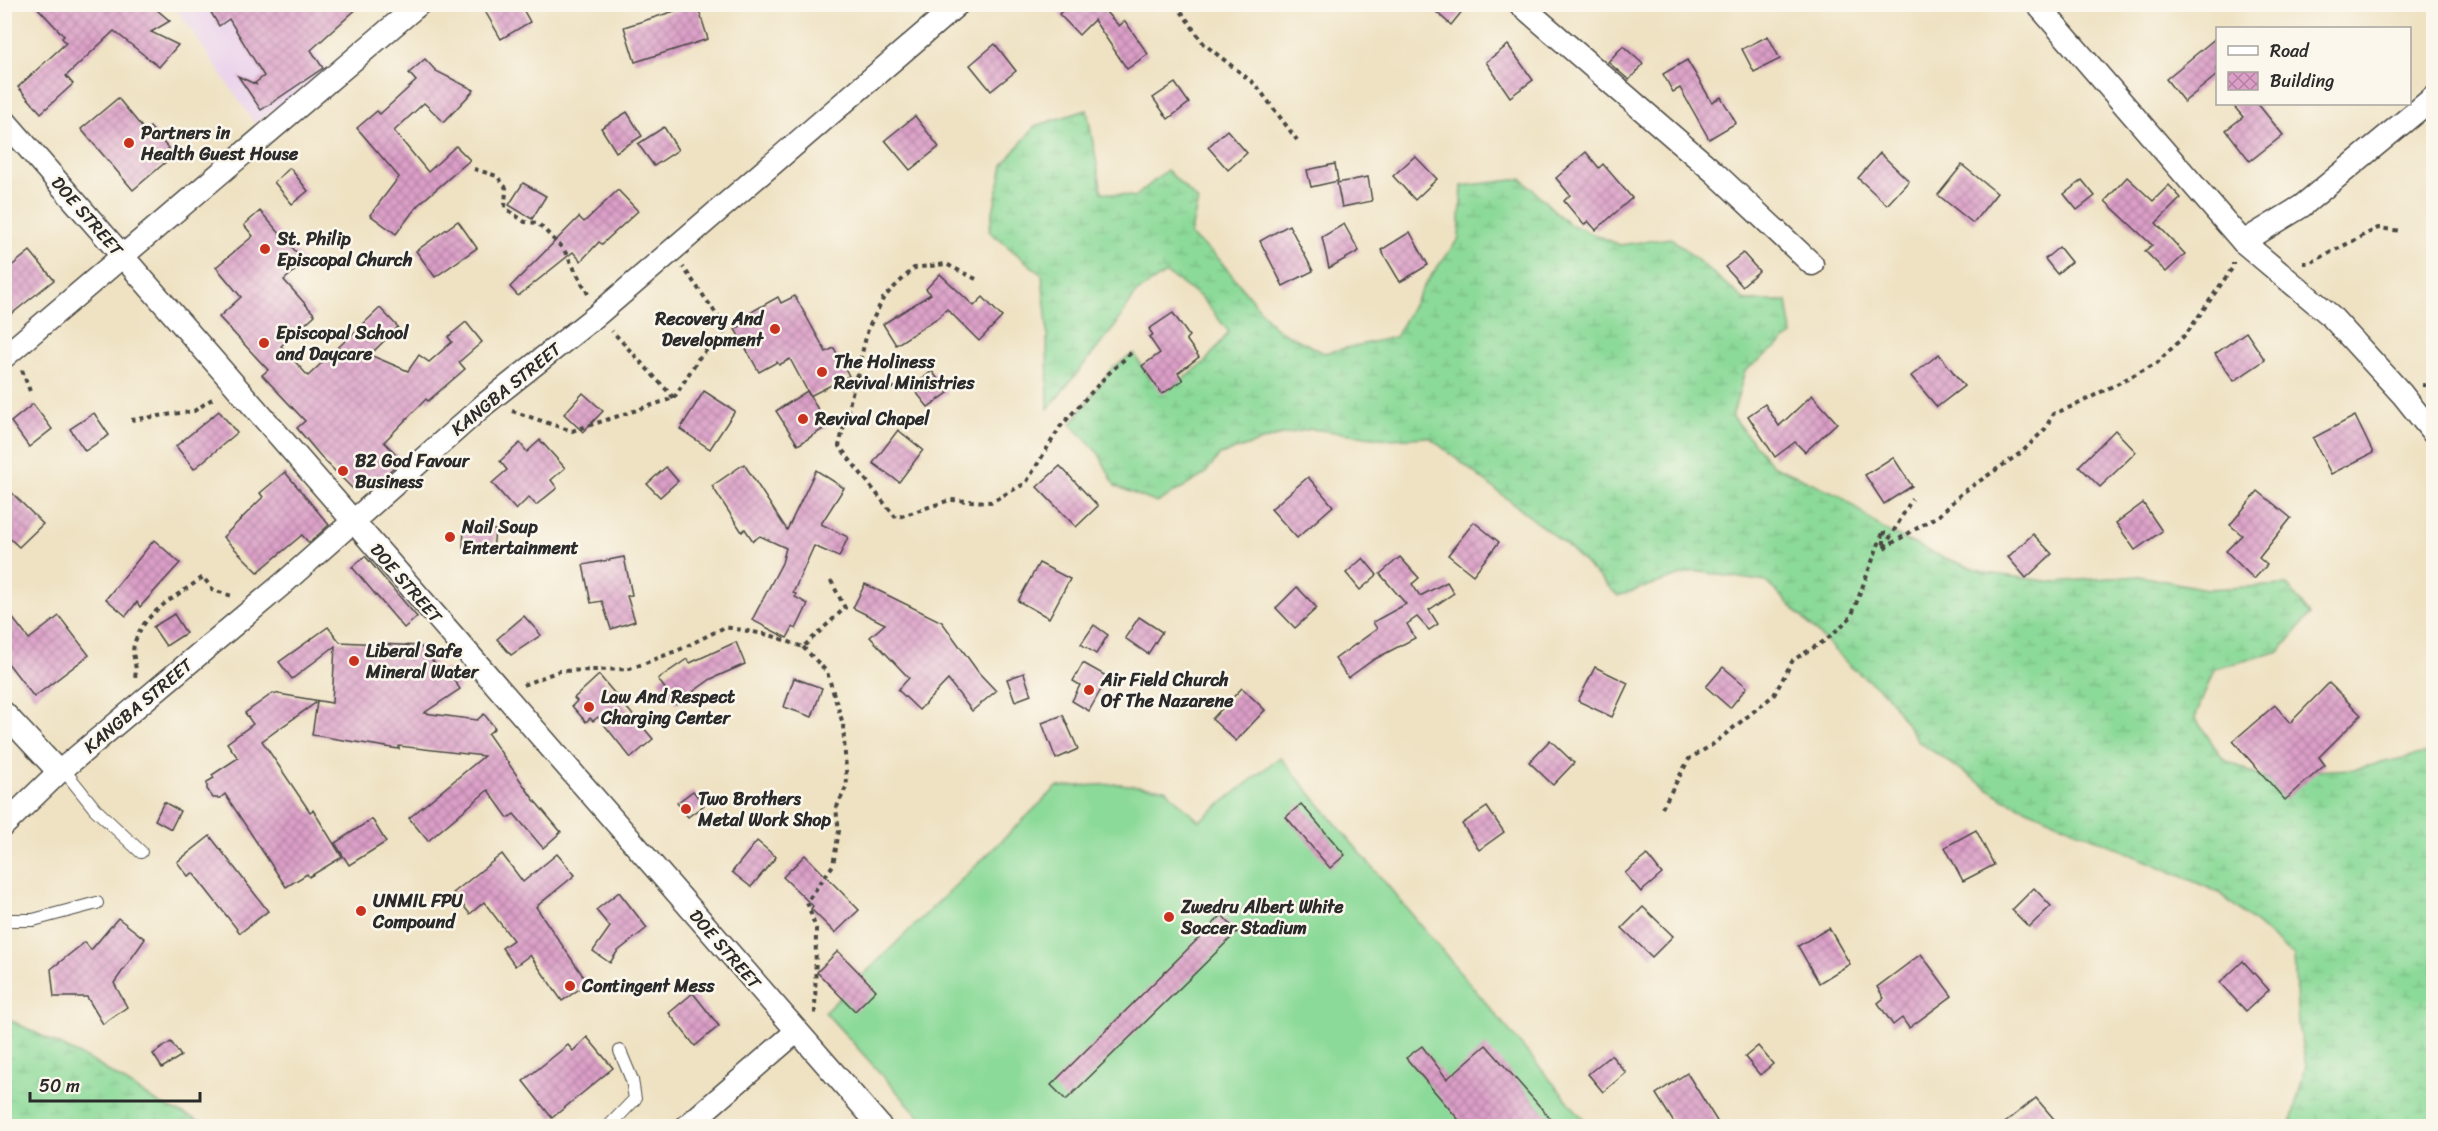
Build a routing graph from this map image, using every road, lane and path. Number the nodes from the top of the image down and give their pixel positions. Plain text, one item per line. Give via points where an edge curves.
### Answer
1 (419, 4) edge
2 (958, 4) edge
3 (1176, 4) edge
4 (1520, 4) edge
5 (2037, 4) edge
6 (2433, 97) edge
7 (4, 120) edge
8 (1297, 140) dead end
9 (474, 169) dead end
10 (2401, 231) dead end
11 (2239, 237) junction
12 (670, 250) junction
13 (123, 258) junction
14 (1812, 264) dead end
15 (2269, 264) junction
16 (976, 279) dead end
17 (598, 314) junction
18 (1131, 353) dead end
19 (4, 357) edge
20 (856, 375) junction
21 (234, 385) junction
22 (906, 392) dead end
23 (674, 398) junction
24 (485, 404) junction
25 (131, 420) dead end
26 (2433, 434) edge
27 (1912, 499) dead end
28 (352, 522) junction
29 (1884, 548) junction
30 (829, 577) dead end
31 (260, 603) junction
32 (803, 647) junction
33 (134, 681) dead end
34 (502, 693) junction
35 (4, 713) edge
36 (61, 770) junction
37 (1662, 808) dead end
38 (4, 825) edge
39 (141, 852) dead end
40 (97, 903) dead end
41 (4, 920) edge
42 (796, 1031) junction
43 (620, 1051) dead end
44 (814, 1051) junction
45 (609, 1126) edge
46 (687, 1126) edge
47 (880, 1126) edge

1 - 13 street
2 - 12 street, KANGBA STREET
3 - 8 path via 1204,44 1256,85
4 - 14 street via 1714,172
5 - 11 street
6 - 11 street via 2302,206
7 - 13 street, DOE STREET
9 - 17 path via 497,176 506,188 505,208 525,222 538,224 564,250
10 - 15 path via 2378,228 2310,263
11 - 15 street
11 - 29 path via 2233,267 2187,333 2157,363 2053,414 2045,429 2022,452 1962,493 1939,515
12 - 17 street, KANGBA STREET
12 - 23 path via 727,329 698,359
13 - 19 street
13 - 21 street, DOE STREET
15 - 26 street via 2330,315
16 - 20 path via 946,264 914,268 884,297 868,329
17 - 23 path
17 - 24 street, KANGBA STREET
18 - 20 path via 1060,427 1026,483 992,502 950,500 896,518 839,446
20 - 22 path
21 - 25 path via 194,411
21 - 28 street, DOE STREET
23 - 24 path via 572,431
24 - 28 street, KANGBA STREET
27 - 29 path
28 - 31 street, KANGBA STREET
28 - 34 street, DOE STREET
29 - 37 path via 1884,530 1851,617 1826,640 1793,660 1774,695 1689,759
30 - 32 path via 845,608
31 - 33 path via 213,590 203,577 150,615 133,646 137,670
31 - 36 street, KANGBA STREET
32 - 34 path via 770,634 725,627 630,669 559,671
32 - 44 path via 827,672 843,724 847,785 836,809 839,831 832,865 807,903 816,929
34 - 42 street, DOE STREET
35 - 36 street
36 - 38 street, KANGBA STREET
36 - 39 lane
40 - 41 lane via 33,920
42 - 44 street, DOE STREET
42 - 46 street
43 - 45 lane via 635,1099
44 - 47 street, DOE STREET

